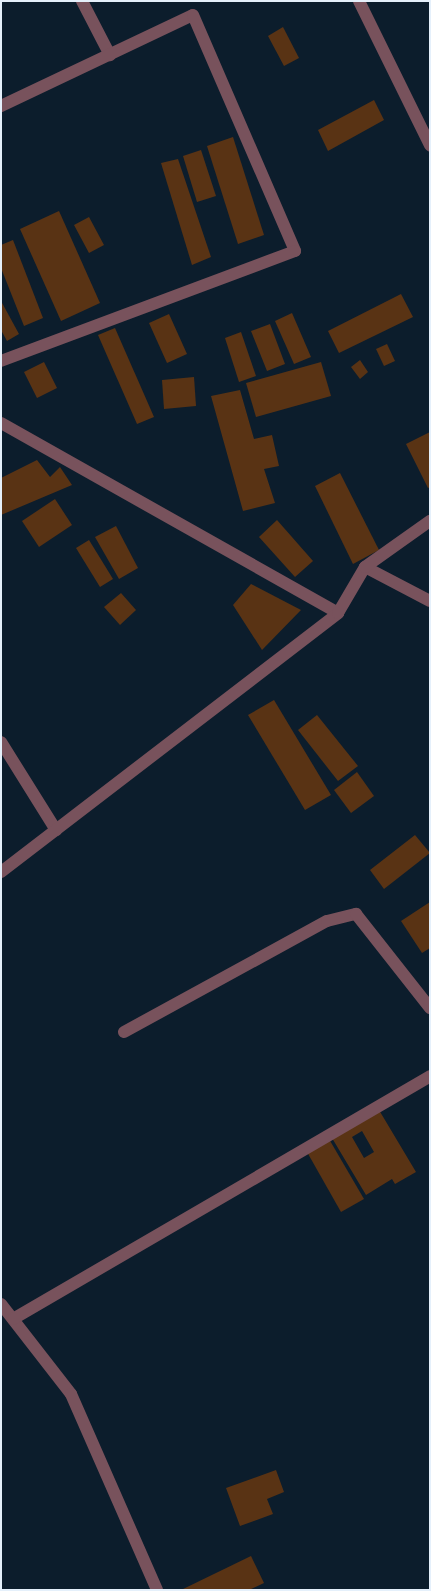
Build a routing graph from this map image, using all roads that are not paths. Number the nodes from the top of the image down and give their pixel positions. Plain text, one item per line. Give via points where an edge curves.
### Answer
1 (82, 1) edge
2 (359, 1) edge
3 (110, 54) junction
4 (1, 106) edge
5 (430, 145) edge
6 (1, 361) edge
7 (1, 423) edge
8 (430, 521) edge
9 (365, 566) junction
10 (430, 601) edge
11 (338, 613) junction
12 (1, 742) edge
13 (56, 830) junction
14 (1, 872) edge
15 (430, 1008) edge
16 (124, 1032) dead end
17 (430, 1076) edge
18 (1, 1304) edge
19 (13, 1319) junction
20 (157, 1590) edge

1 - 3 street
2 - 5 street
3 - 4 street
3 - 6 street via 193,15 295,251
7 - 11 street
8 - 9 street
9 - 10 street
9 - 11 street
11 - 13 street
12 - 13 street
13 - 14 street
15 - 16 street via 356,914 328,921
17 - 19 street
18 - 19 street
19 - 20 street via 72,1394

